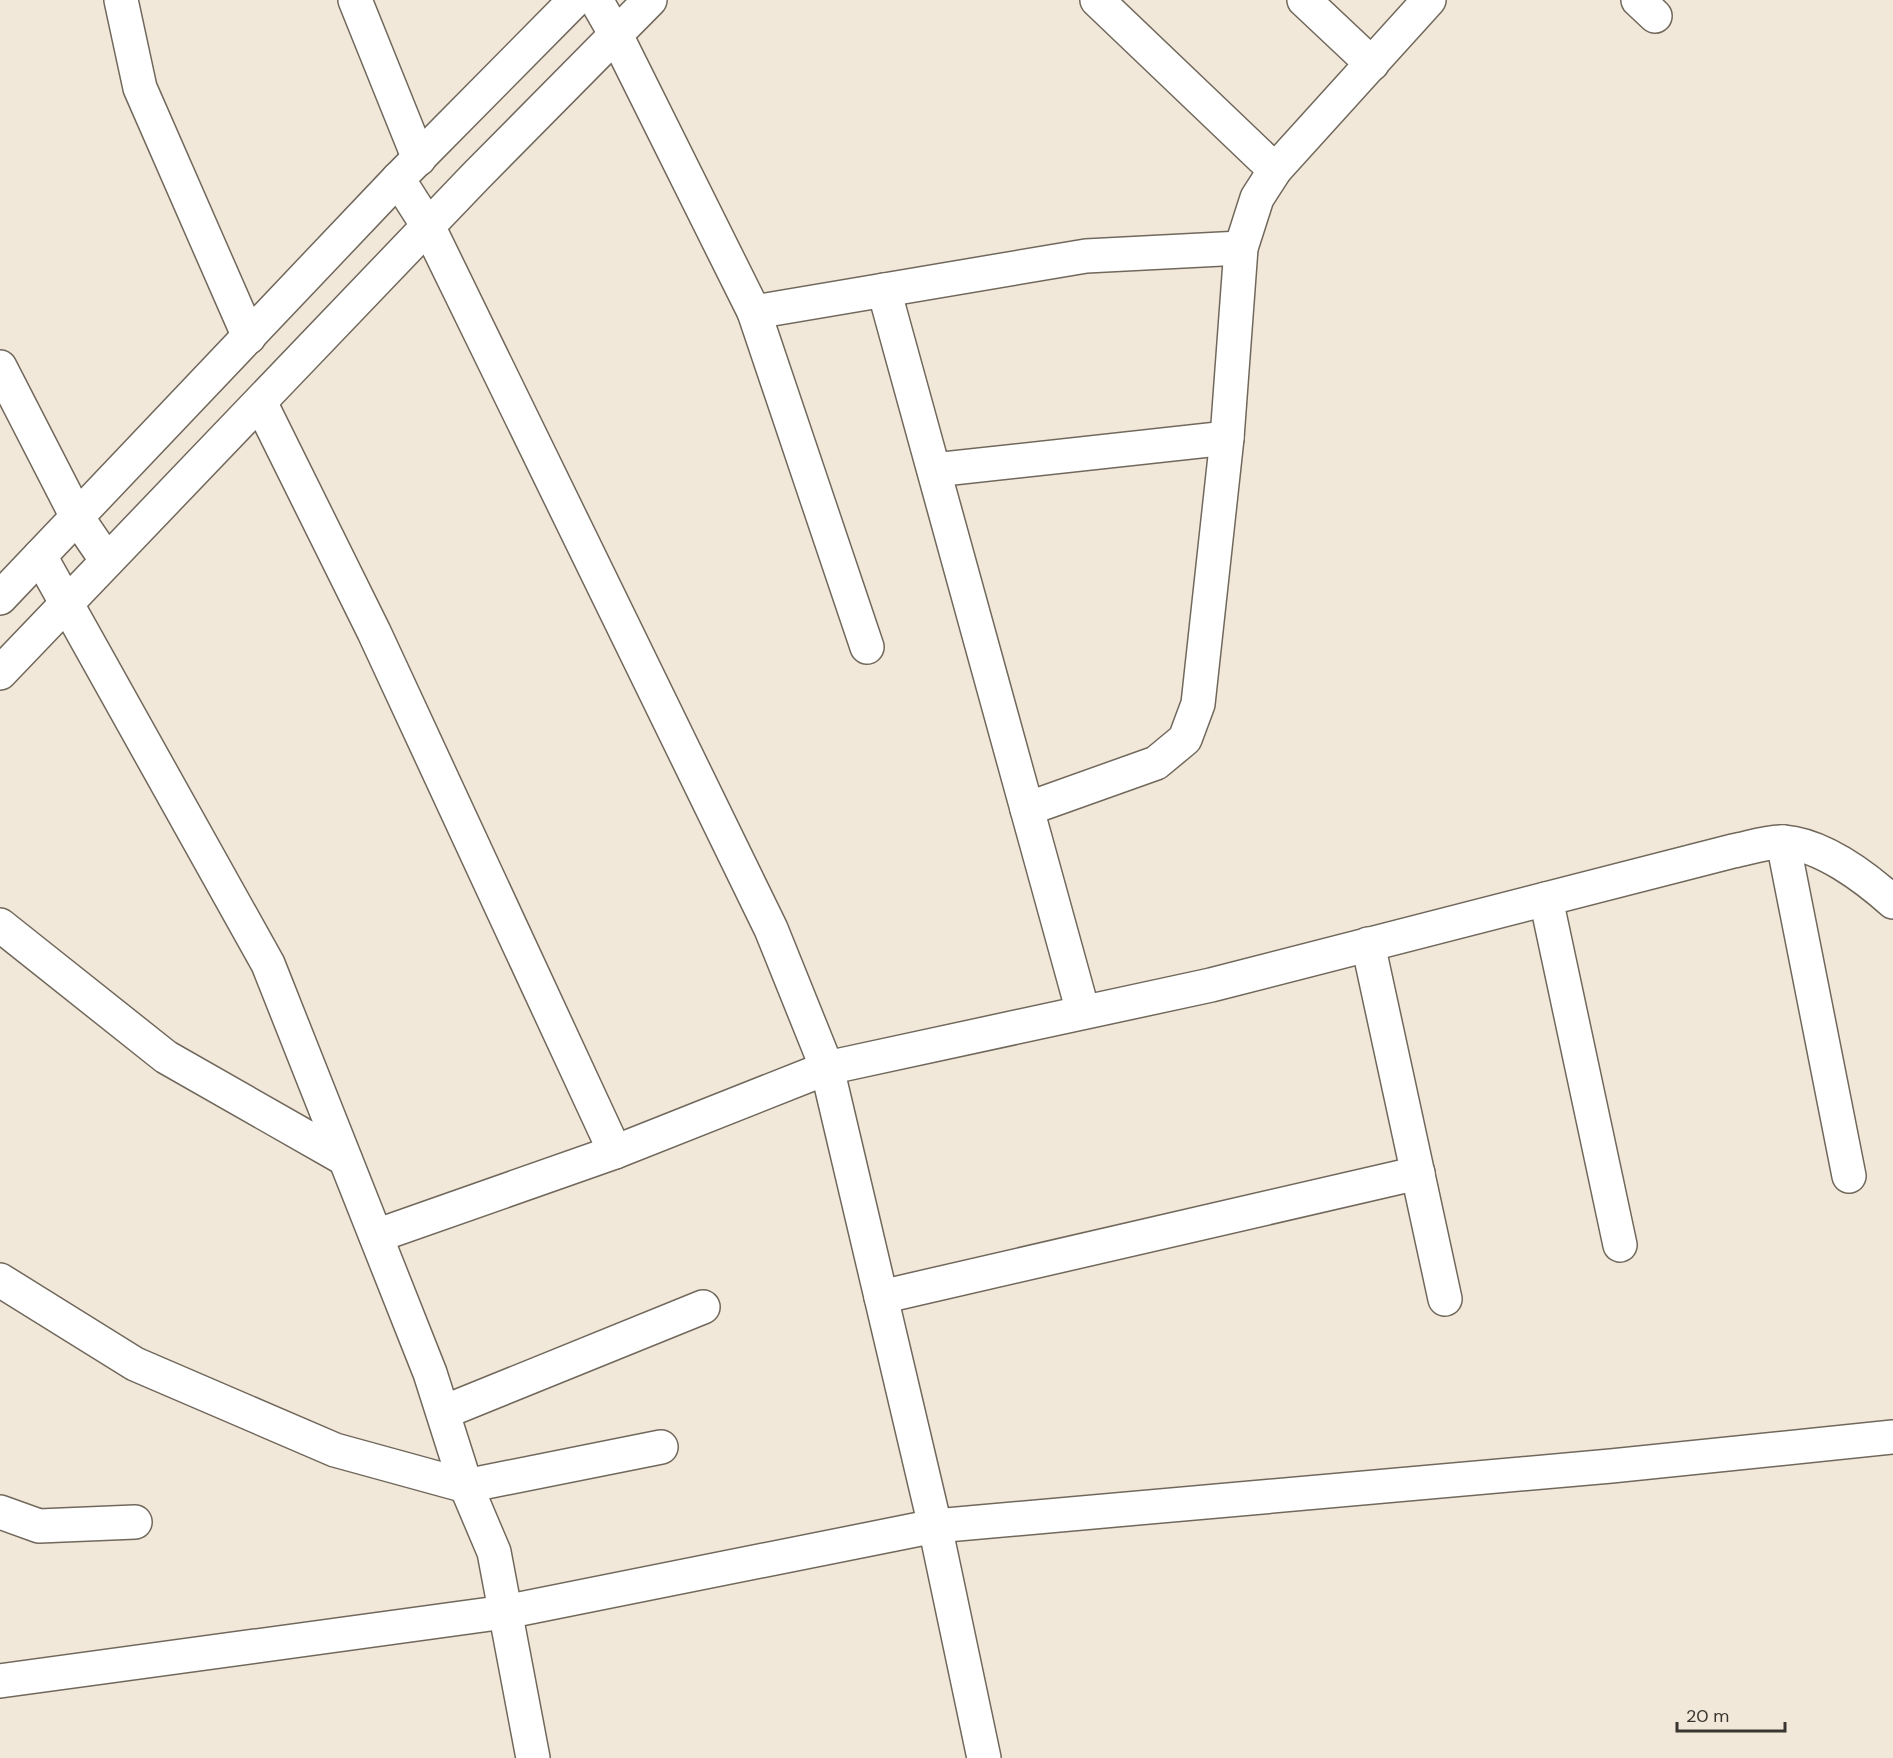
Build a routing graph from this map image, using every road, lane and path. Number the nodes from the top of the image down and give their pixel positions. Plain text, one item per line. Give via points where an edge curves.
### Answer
1 (121, 0) edge
2 (355, 0) edge
3 (575, 0) edge
4 (596, 0) edge
5 (650, 0) edge
6 (1097, 0) edge
7 (1304, 0) edge
8 (1430, 0) edge
9 (616, 35) junction
10 (1372, 64) junction
11 (408, 169) junction
12 (1275, 170) junction
13 (428, 226) junction
14 (1241, 248) junction
15 (884, 290) junction
16 (754, 312) junction
17 (249, 337) junction
18 (0, 367) edge
19 (260, 402) junction
20 (1227, 438) junction
21 (934, 470) junction
22 (77, 517) junction
23 (40, 556) junction
24 (106, 561) junction
25 (0, 598) edge
26 (67, 603) junction
27 (867, 647) dead end
28 (0, 673) edge
29 (1028, 810) junction
30 (1783, 842) junction
31 (1546, 899) junction
32 (1893, 902) edge
33 (0, 925) edge
34 (1368, 944) junction
35 (1083, 1012) junction
36 (827, 1068) junction
37 (615, 1152) junction
38 (345, 1159) junction
39 (1418, 1173) junction
40 (1850, 1176) dead end
41 (376, 1236) junction
42 (1620, 1245) dead end
43 (0, 1280) edge
44 (881, 1297) junction
45 (1445, 1299) dead end
46 (703, 1307) dead end
47 (444, 1412) junction
48 (1893, 1437) edge
49 (661, 1447) dead end
50 (466, 1486) junction
51 (0, 1512) edge
52 (135, 1522) dead end
53 (935, 1526) junction
54 (506, 1611) junction
55 (0, 1681) edge
56 (533, 1758) edge
57 (984, 1758) edge

1 - 17 street via 140,88
2 - 11 street
3 - 11 street
4 - 9 street
5 - 9 street
6 - 12 street
7 - 10 street
8 - 10 street
9 - 13 street
9 - 16 street
10 - 12 street
11 - 13 street
11 - 17 street
12 - 14 street via 1257,198
13 - 19 street
13 - 36 street via 771,929
14 - 15 street via 1086,256
14 - 20 street
15 - 16 street
15 - 21 street
16 - 27 street
17 - 22 street
18 - 22 street
19 - 24 street
19 - 37 street via 374,632
20 - 21 street
20 - 29 street via 1198,704 1185,739 1156,763
21 - 29 street
22 - 23 street
22 - 24 street
23 - 25 street
23 - 26 street
24 - 26 street
26 - 28 street
26 - 38 street via 268,964
29 - 35 street
30 - 31 street
30 - 32 street via 1821,851
30 - 40 street
31 - 34 street
31 - 42 street
33 - 38 street via 166,1057
34 - 35 street via 1211,985
34 - 39 street
35 - 36 street
36 - 37 street
36 - 44 street
37 - 41 street
38 - 41 street
39 - 44 street
39 - 45 street
41 - 47 street
43 - 50 street via 135,1364 335,1450
44 - 53 street
46 - 47 street
47 - 50 street
48 - 53 street
49 - 50 street
50 - 54 street via 494,1552
51 - 52 street via 39,1526
53 - 54 street
53 - 57 street
54 - 55 street
54 - 56 street

